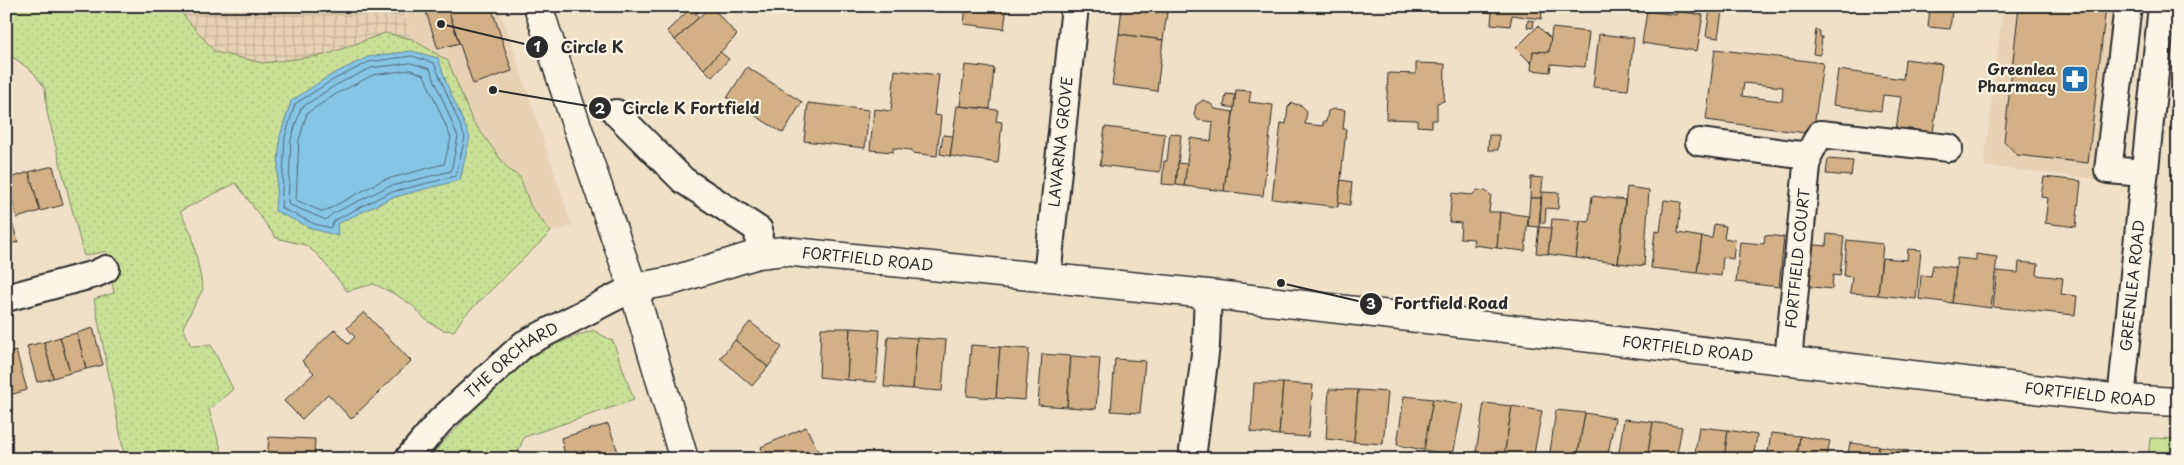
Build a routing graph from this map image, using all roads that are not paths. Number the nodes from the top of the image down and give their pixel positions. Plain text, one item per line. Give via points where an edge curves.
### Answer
1 (538, 6) edge
2 (1075, 6) edge
3 (2128, 6) edge
4 (2162, 6) edge
5 (616, 113) dead end
6 (1698, 142) dead end
7 (1949, 148) dead end
8 (1808, 156) junction
9 (2144, 173) junction
10 (758, 254) junction
11 (106, 269) dead end
12 (1047, 277) junction
13 (633, 288) junction
14 (1208, 294) junction
15 (6, 298) edge
16 (1788, 360) junction
17 (2121, 399) junction
18 (2178, 402) edge
19 (408, 459) edge
20 (684, 459) edge
21 (1192, 459) edge

1 - 13 street
2 - 12 street, LAVARNA GROVE
3 - 9 street via 2108,170
4 - 9 street, GREENLEA ROAD
5 - 10 street via 683,180 759,230
6 - 8 street
7 - 8 street, FORTFIELD COURT via 1820,134
8 - 16 street, FORTFIELD COURT
9 - 17 street, GREENLEA ROAD
10 - 12 street, FORTFIELD ROAD via 784,250
10 - 13 street, FORTFIELD ROAD via 670,281
11 - 15 street
12 - 14 street, FORTFIELD ROAD
13 - 19 street, THE ORCHARD via 524,344 440,421
13 - 20 street
14 - 16 street, FORTFIELD ROAD
14 - 21 street via 1206,345
16 - 17 street, FORTFIELD ROAD
17 - 18 street, FORTFIELD ROAD

